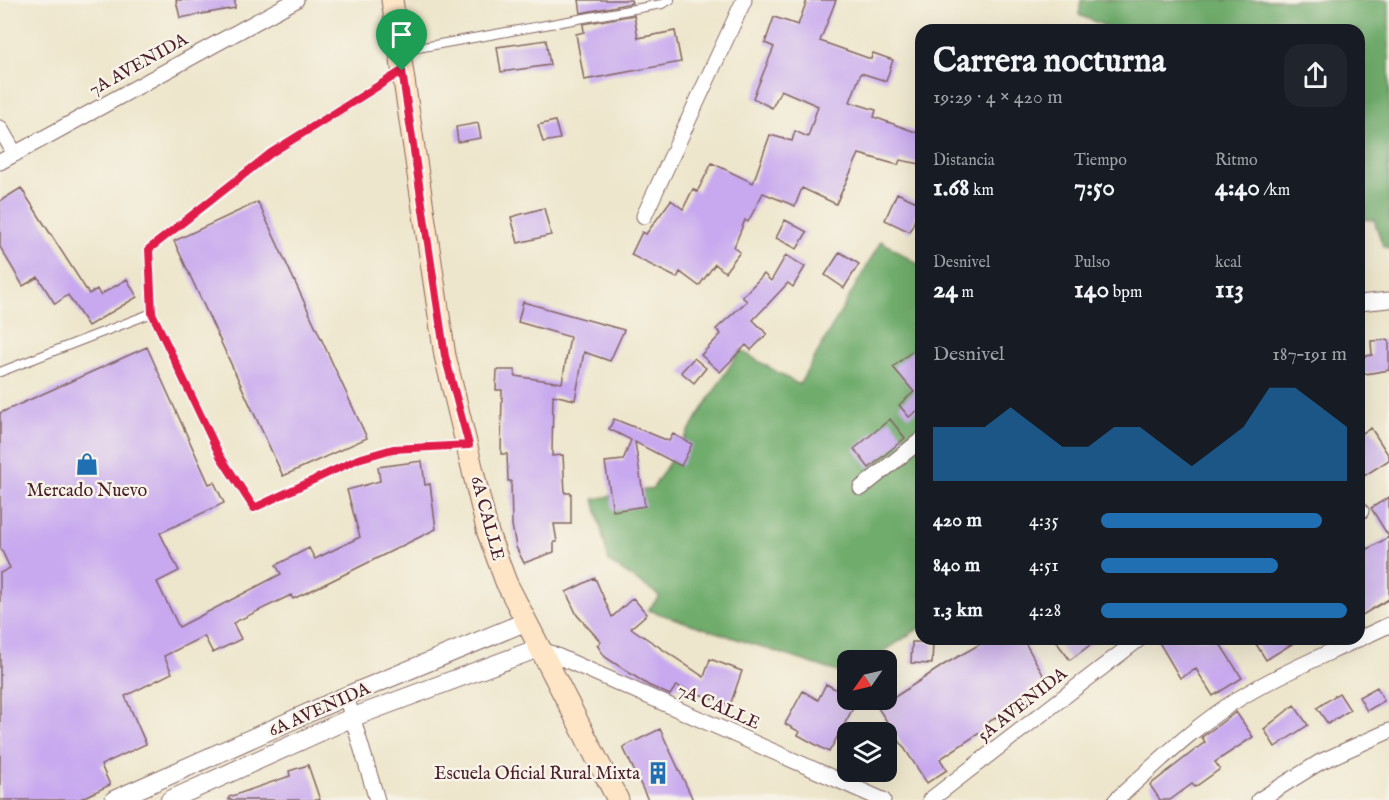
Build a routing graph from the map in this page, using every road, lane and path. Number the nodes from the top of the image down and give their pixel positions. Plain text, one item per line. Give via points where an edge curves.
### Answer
1 (296, 0) edge
2 (393, 0) edge
3 (670, 0) edge
4 (744, 0) edge
5 (401, 61) junction
6 (0, 128) edge
7 (15, 154) junction
8 (0, 162) edge
9 (644, 216) dead end
10 (1389, 300) edge
11 (1365, 302) edge
12 (152, 313) junction
13 (0, 372) edge
14 (469, 445) junction
15 (915, 445) edge
16 (861, 488) dead end
17 (525, 622) junction
18 (1389, 625) edge
19 (1365, 636) edge
20 (1131, 645) edge
21 (1346, 645) edge
22 (539, 648) junction
23 (346, 696) junction
24 (351, 718) junction
25 (1389, 731) edge
26 (114, 800) edge
27 (170, 800) edge
28 (377, 800) edge
29 (618, 800) edge
30 (883, 800) edge
31 (930, 800) edge
32 (1116, 800) edge
33 (1259, 800) edge

1 - 7 street, 7A AVENIDA
2 - 5 main road, 6A CALLE
3 - 5 lane
4 - 9 street
5 - 12 lane via 271,153 149,249
5 - 14 main road, 6A CALLE via 445,356
6 - 7 street
7 - 8 street, 7A AVENIDA
10 - 11 street
12 - 13 lane
12 - 14 lane via 220,456 254,508 358,459 393,449
14 - 17 main road, 6A CALLE via 488,533
15 - 16 street
17 - 22 main road, 6A CALLE
17 - 23 street, 6A AVENIDA
18 - 19 street
20 - 31 street, 5A AVENIDA
21 - 32 street via 1239,699 1199,727
22 - 24 street, 6A AVENIDA
22 - 29 main road, 6A CALLE
22 - 30 street, 7A CALLE
23 - 24 street
23 - 26 street, 6A AVENIDA
24 - 27 street, 6A AVENIDA
24 - 28 street
25 - 33 street via 1320,762

